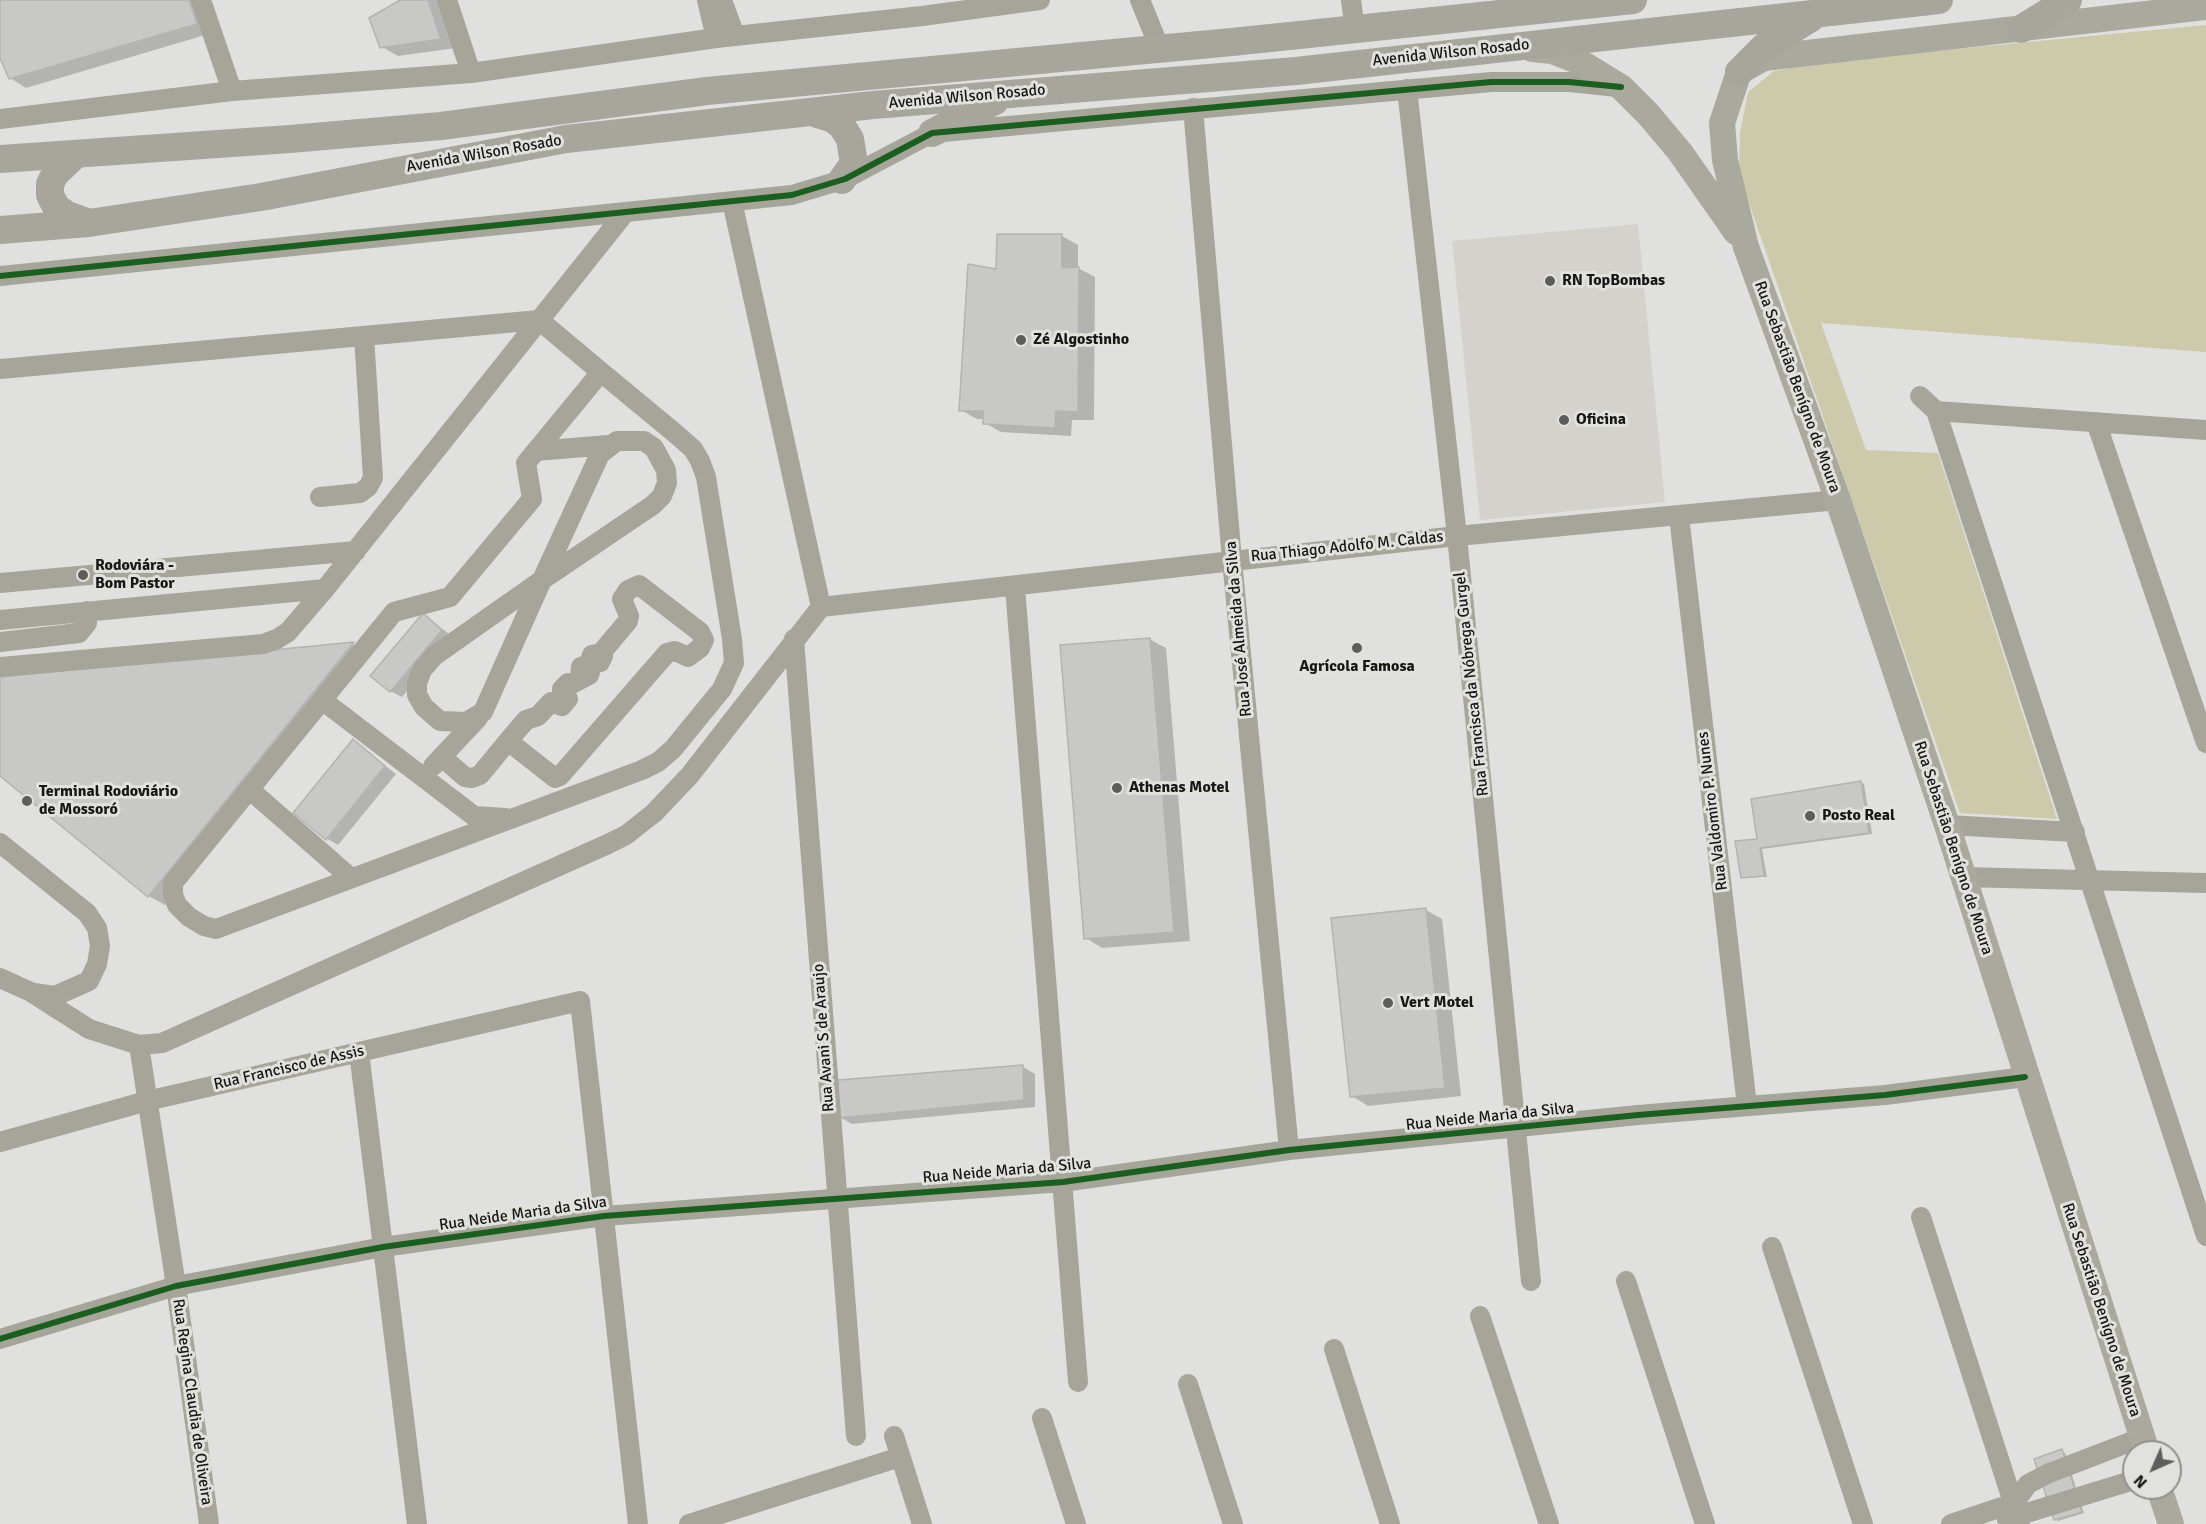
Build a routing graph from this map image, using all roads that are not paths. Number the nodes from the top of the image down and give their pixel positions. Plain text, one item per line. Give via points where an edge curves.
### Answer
1 (201, 0) edge
2 (447, 0) edge
3 (707, 0) edge
4 (722, 0) edge
5 (1040, 0) edge
6 (1140, 0) edge
7 (1351, 0) edge
8 (1633, 0) edge
9 (1939, 0) edge
10 (2068, 0) edge
11 (2206, 7) edge
12 (918, 8) edge
13 (1821, 12) junction
14 (2021, 29) junction
15 (1355, 30) junction
16 (725, 37) junction
17 (1514, 46) junction
18 (1160, 49) junction
19 (1739, 72) junction
20 (471, 73) junction
21 (1621, 87) junction
22 (1407, 89) junction
23 (232, 91) junction
24 (1011, 94) junction
25 (1193, 108) junction
26 (811, 112) junction
27 (0, 119) edge
28 (932, 133) junction
29 (75, 154) junction
30 (0, 159) edge
31 (842, 180) junction
32 (732, 201) junction
33 (624, 214) junction
34 (89, 223) junction
35 (0, 230) edge
36 (1746, 248) junction
37 (0, 276) edge
38 (539, 320) junction
39 (364, 336) junction
40 (0, 369) edge
41 (601, 372) junction
42 (1920, 396) dead end
43 (1936, 411) junction
44 (2096, 422) junction
45 (2206, 430) edge
46 (608, 445) junction
47 (536, 451) junction
48 (320, 497) dead end
49 (1838, 500) junction
50 (1680, 516) junction
51 (1457, 536) junction
52 (356, 551) junction
53 (1232, 560) junction
54 (542, 580) junction
55 (0, 583) edge
56 (1015, 587) junction
57 (325, 589) junction
58 (821, 607) junction
59 (87, 611) junction
60 (0, 620) edge
61 (794, 639) junction
62 (0, 642) edge
63 (0, 666) edge
64 (322, 700) junction
65 (483, 712) junction
66 (508, 741) junction
67 (2206, 743) edge
68 (442, 757) junction
69 (423, 777) junction
70 (249, 789) junction
71 (511, 819) junction
72 (1947, 825) junction
73 (2074, 832) junction
74 (0, 843) edge
75 (1962, 877) junction
76 (351, 878) junction
77 (2089, 880) junction
78 (2206, 883) edge
79 (0, 966) edge
80 (0, 978) edge
81 (31, 992) junction
82 (139, 1045) junction
83 (359, 1052) junction
84 (2025, 1077) junction
85 (147, 1101) junction
86 (1747, 1106) junction
87 (1516, 1127) junction
88 (0, 1142) edge
89 (1289, 1150) junction
90 (1063, 1182) junction
91 (836, 1198) junction
92 (604, 1216) junction
93 (1921, 1217) dead end
94 (2206, 1236) edge
95 (383, 1247) junction
96 (1772, 1247) dead end
97 (1531, 1281) dead end
98 (1626, 1281) dead end
99 (176, 1286) junction
100 (1480, 1316) dead end
101 (0, 1339) edge
102 (1334, 1349) dead end
103 (1078, 1382) dead end
104 (1188, 1384) dead end
105 (1042, 1418) dead end
106 (856, 1436) dead end
107 (894, 1436) dead end
108 (2143, 1440) edge
109 (2122, 1452) edge
110 (900, 1457) junction
111 (2122, 1483) edge
112 (2163, 1500) edge
113 (2017, 1514) edge
114 (208, 1524) edge
115 (417, 1524) edge
116 (638, 1524) edge
117 (689, 1524) edge
118 (922, 1524) edge
119 (1076, 1524) edge
120 (1233, 1524) edge
121 (1390, 1524) edge
122 (1549, 1524) edge
123 (1705, 1524) edge
124 (1863, 1524) edge
125 (1951, 1524) edge
126 (1993, 1524) edge
127 (2170, 1524) edge

1 - 23 street
2 - 20 street
3 - 16 street
4 - 16 street
5 - 12 street
6 - 18 street
7 - 15 street
8 - 15 highway, Avenida Wilson Rosado
9 - 13 highway, Avenida Wilson Rosado
10 - 14 highway
11 - 14 main road
12 - 16 street
13 - 17 highway, Avenida Wilson Rosado
13 - 19 highway via 1764,47
14 - 19 main road via 1764,58
15 - 18 highway, Avenida Wilson Rosado
16 - 20 street
17 - 21 main road via 1552,51 1580,62
17 - 24 highway, Avenida Wilson Rosado via 1296,71
18 - 29 highway, Avenida Wilson Rosado via 707,91 441,126
19 - 36 main road via 1722,123 1725,160
20 - 23 street
21 - 22 street via 1491,82
21 - 36 main road via 1680,152
22 - 25 street
22 - 51 street, Rua Francisca da Nóbrega Gurgel
23 - 27 street
24 - 26 highway, Avenida Wilson Rosado
24 - 28 highway
25 - 28 street
25 - 53 street, Rua José Almeida da Silva
26 - 31 highway via 833,119 850,139 854,163
26 - 34 highway, Avenida Wilson Rosado via 566,139 261,197
28 - 31 street
29 - 30 highway, Avenida Wilson Rosado
29 - 34 highway via 55,174 50,195 56,207 67,215
31 - 32 street via 792,195
32 - 33 street
32 - 58 street
33 - 37 street
33 - 38 street
34 - 35 highway, Avenida Wilson Rosado
36 - 49 main road, Rua Sebastião Benígno de Moura
38 - 39 street
38 - 41 street
38 - 52 street
39 - 40 street
39 - 48 street via 373,478 360,493
41 - 47 street
41 - 71 street via 693,449 700,461 706,477 734,663 722,688 686,735 658,762
42 - 43 street
43 - 44 street
43 - 73 street
44 - 45 street
44 - 67 street
46 - 47 street
46 - 54 street via 596,462
46 - 54 street via 629,440 644,441 654,448 666,470 662,496
47 - 64 street via 526,463 532,499 450,597 394,612
49 - 50 street, Rua Thiago Adolfo M. Caldas
49 - 72 main road, Rua Sebastião Benígno de Moura
50 - 51 street, Rua Thiago Adolfo M. Caldas
50 - 86 street, Rua Valdomiro P. Nunes
51 - 53 street, Rua Thiago Adolfo M. Caldas
51 - 87 street, Rua Francisca da Nóbrega Gurgel
52 - 55 street
52 - 57 street
53 - 56 street, Rua Thiago Adolfo M. Caldas
53 - 89 street, Rua José Almeida da Silva
54 - 65 street
54 - 65 street via 434,656 422,670 417,695 440,721 466,722
56 - 58 street, Rua Thiago Adolfo M. Caldas
56 - 90 street
57 - 59 street
57 - 63 street via 288,632 263,644
58 - 61 street
59 - 60 street
59 - 62 street via 87,623 79,633
61 - 82 street via 690,776 626,835 162,1043
61 - 91 street, Rua Avani S de Araujo
64 - 69 street
64 - 70 street
65 - 68 street
66 - 66 street via 549,776 560,776 667,653 675,651 688,657 700,648 704,640 700,632 639,585 628,590 622,599 628,621 572,684 562,689 568,699 562,706 550,702 538,716 526,720
66 - 68 street via 480,775 472,778 465,777
68 - 69 street
69 - 71 street via 474,816
70 - 76 street
70 - 76 street via 173,883 177,905 189,918 216,929
71 - 76 street
72 - 73 street
72 - 75 main road, Rua Sebastião Benígno de Moura
73 - 77 street
74 - 81 street via 87,913 97,928 97,964 88,981 55,996
75 - 77 street
75 - 84 main road, Rua Sebastião Benígno de Moura
77 - 78 street
77 - 94 street
79 - 81 street
80 - 81 street
81 - 82 street via 89,1029
82 - 85 street, Rua Regina Claudia de Oliveira
83 - 85 street, Rua Francisco de Assis
83 - 92 street, Rua Francisco de Assis via 580,1001
83 - 95 street
84 - 86 street, Rua Neide Maria da Silva via 1885,1095
84 - 108 main road, Rua Sebastião Benígno de Moura
85 - 88 street, Rua Francisco de Assis
85 - 99 street, Rua Regina Claudia de Oliveira
86 - 87 street, Rua Neide Maria da Silva
87 - 89 street, Rua Neide Maria da Silva
87 - 97 street, Rua Francisca da Nóbrega Gurgel
89 - 90 street, Rua Neide Maria da Silva
90 - 91 street, Rua Neide Maria da Silva
90 - 103 street
91 - 92 street, Rua Neide Maria da Silva
91 - 106 street, Rua Avani S de Araujo
92 - 95 street, Rua Neide Maria da Silva
92 - 116 street
93 - 113 street
95 - 99 street, Rua Neide Maria da Silva
95 - 115 street
96 - 124 street
98 - 123 street
99 - 101 street, Rua Neide Maria da Silva
99 - 114 street, Rua Regina Claudia de Oliveira
100 - 122 street
102 - 121 street
104 - 120 street
105 - 119 street
107 - 110 street
109 - 113 street via 2047,1474 2028,1484
110 - 117 street
110 - 118 street
111 - 113 street
112 - 127 main road
113 - 125 street
113 - 126 street

